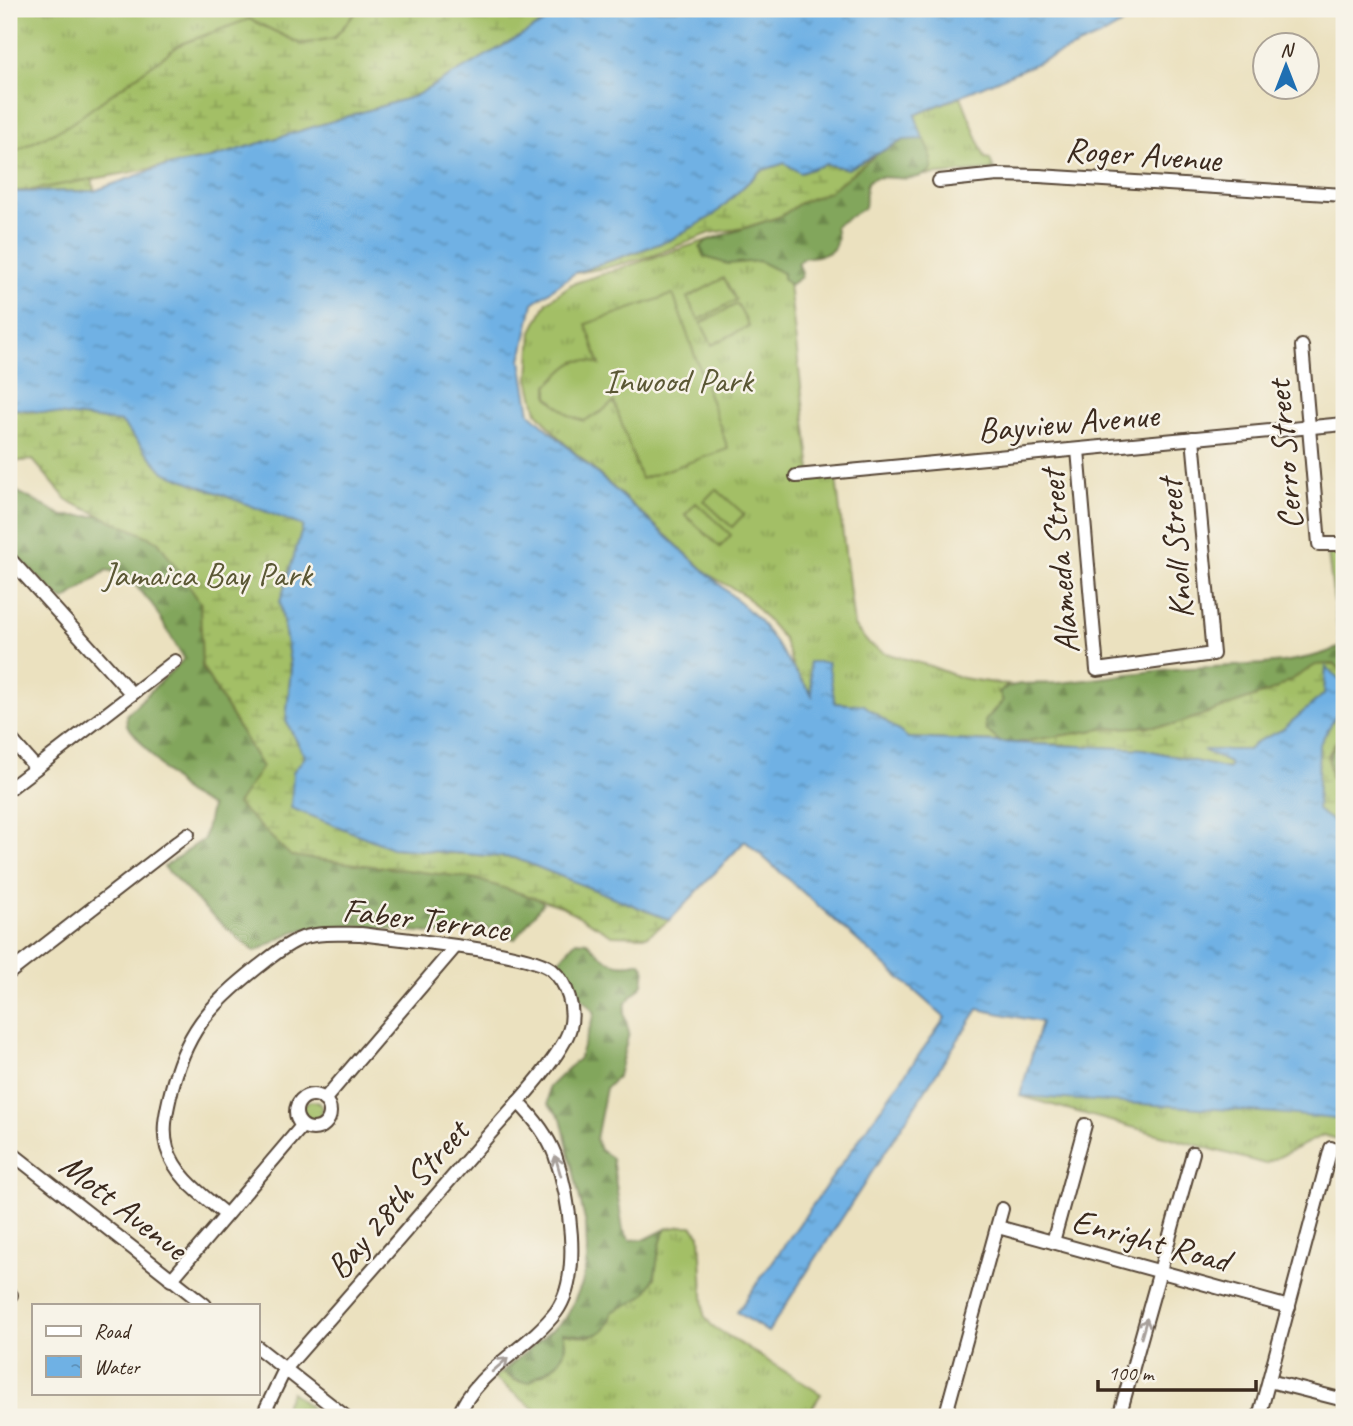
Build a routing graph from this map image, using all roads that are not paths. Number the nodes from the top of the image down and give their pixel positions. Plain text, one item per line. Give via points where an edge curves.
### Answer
1 (939, 181) dead end
2 (1344, 195) edge
3 (1302, 346) dead end
4 (1344, 424) edge
5 (1308, 427) junction
6 (1193, 438) junction
7 (1078, 450) junction
8 (796, 476) dead end
9 (1340, 544) edge
10 (9, 558) edge
11 (174, 661) dead end
12 (1097, 670) joint
13 (132, 694) junction
14 (9, 737) edge
15 (36, 768) junction
16 (9, 789) edge
17 (188, 834) dead end
18 (456, 947) junction
19 (9, 973) edge
20 (572, 1017) joint
21 (324, 1100) junction
22 (517, 1102) junction
23 (1085, 1125) dead end
24 (302, 1126) junction
25 (1331, 1148) dead end
26 (9, 1151) edge
27 (1193, 1153) dead end
28 (1002, 1209) dead end
29 (226, 1216) junction
30 (998, 1227) junction
31 (1053, 1242) junction
32 (1159, 1271) junction
33 (170, 1280) junction
34 (204, 1304) edge
35 (1289, 1307) junction
36 (259, 1349) edge
37 (285, 1369) junction
38 (1269, 1381) junction
39 (1344, 1399) edge
40 (262, 1417) edge
41 (346, 1417) edge
42 (458, 1417) edge
43 (945, 1417) edge
44 (1119, 1417) edge
45 (1259, 1417) edge

1 - 2 street, Roger Avenue via 999,174
3 - 5 street, Cerro Street
4 - 5 street, Bayview Avenue
5 - 6 street, Bayview Avenue
5 - 9 street, Cerro Street via 1319,544
6 - 7 street, Bayview Avenue
6 - 12 street, Knoll Street via 1213,654
7 - 8 street, Bayview Avenue
7 - 12 street, Alameda Street
10 - 13 street
11 - 13 street
13 - 15 street
14 - 15 street
15 - 16 street
17 - 19 street
18 - 20 street, Faber Terrace via 550,968 567,992
18 - 21 street
18 - 29 street, Faber Terrace via 361,934 303,938 269,958 210,1009 193,1031 176,1071 164,1136 180,1173
20 - 22 street, Bay 28th Street via 562,1046
21 - 24 street via 330,1110 324,1126 313,1130
21 - 24 street via 314,1095 300,1101 296,1117
22 - 37 street, Bay 28th Street
42 -> 22 street via 472,1390 556,1311 569,1279 569,1222 554,1153 541,1128
23 - 31 street
24 - 29 street
25 - 35 street
26 - 33 street, Mott Avenue
27 - 32 street
28 - 30 street
29 - 33 street
30 - 31 street, Enright Road
30 - 43 street
31 - 32 street, Enright Road
32 - 35 street, Enright Road
44 -> 32 street
33 - 34 street, Mott Avenue
35 - 38 street
36 - 37 street
37 - 40 street, Bay 28th Street
37 - 41 street
38 - 39 street
38 - 45 street

